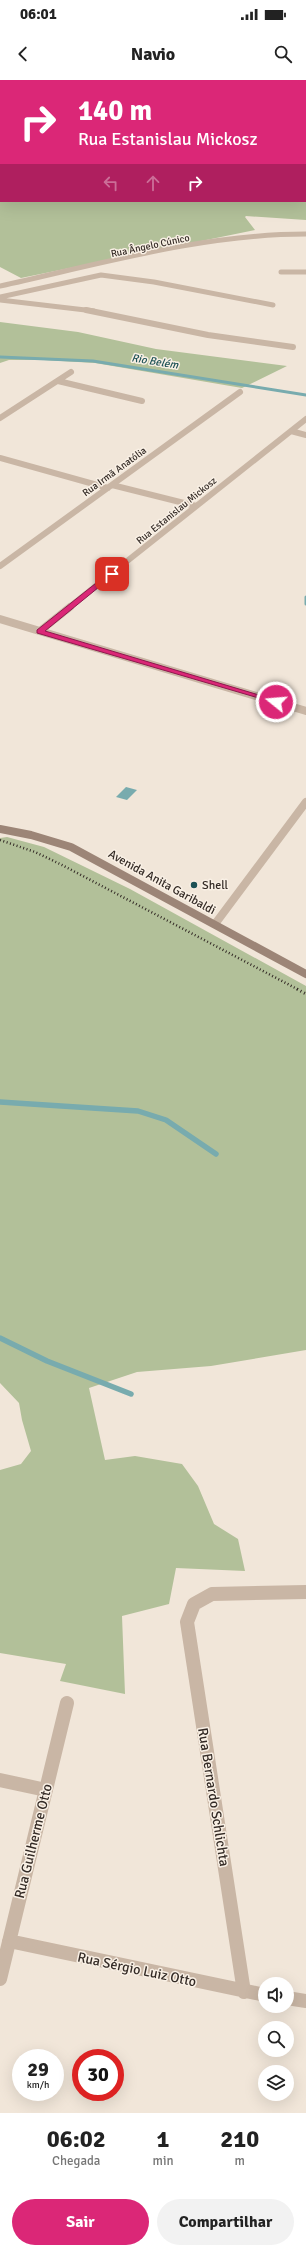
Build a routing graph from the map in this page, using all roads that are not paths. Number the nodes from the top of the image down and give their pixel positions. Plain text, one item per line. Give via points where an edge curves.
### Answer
1 (306, 234) edge
2 (281, 272) dead end
3 (306, 272) edge
4 (0, 286) edge
5 (0, 299) edge
6 (273, 305) dead end
7 (293, 347) dead end
8 (71, 372) dead end
9 (58, 381) junction
10 (240, 392) dead end
11 (142, 401) dead end
12 (0, 418) edge
13 (306, 419) edge
14 (291, 430) junction
15 (306, 434) edge
16 (0, 458) edge
17 (110, 486) junction
18 (196, 506) junction
19 (0, 566) edge
20 (0, 619) edge
21 (40, 631) junction
22 (306, 711) edge
23 (306, 802) edge
24 (3, 829) edge
25 (215, 924) junction
26 (306, 974) edge
27 (306, 1592) edge
28 (66, 1704) dead end
29 (0, 1780) edge
30 (46, 1790) junction
31 (9, 1941) junction
32 (0, 1978) edge
33 (244, 1992) junction
34 (258, 1994) edge
35 (294, 1999) edge
36 (306, 2001) edge

1 - 4 street, Rua Ângelo Cúnico via 266,234 219,239
2 - 3 street
5 - 6 street via 101,275 154,282
5 - 7 street via 99,312 188,332
8 - 9 street
9 - 11 street
9 - 12 street
10 - 17 street, Rua Irmã Anatólia
13 - 14 street, Rua Estanislau Mickosz
14 - 15 street
14 - 18 street, Rua Estanislau Mickosz
16 - 17 street
17 - 18 street
17 - 19 street, Rua Irmã Anatólia
18 - 21 street, Rua Estanislau Mickosz
20 - 21 street
21 - 22 street
23 - 25 street
24 - 25 main road, Avenida Anita Garibaldi via 71,847
25 - 26 main road, Avenida Anita Garibaldi
27 - 33 street, Rua Bernardo Schlichta via 212,1594 201,1597 188,1611 187,1622
28 - 30 street, Rua Guilherme Otto
29 - 30 street
30 - 31 street, Rua Guilherme Otto
31 - 32 street, Rua Guilherme Otto
31 - 33 street, Rua Sérgio Luiz Otto
33 - 34 street, Rua Sérgio Luiz Otto
35 - 36 street

